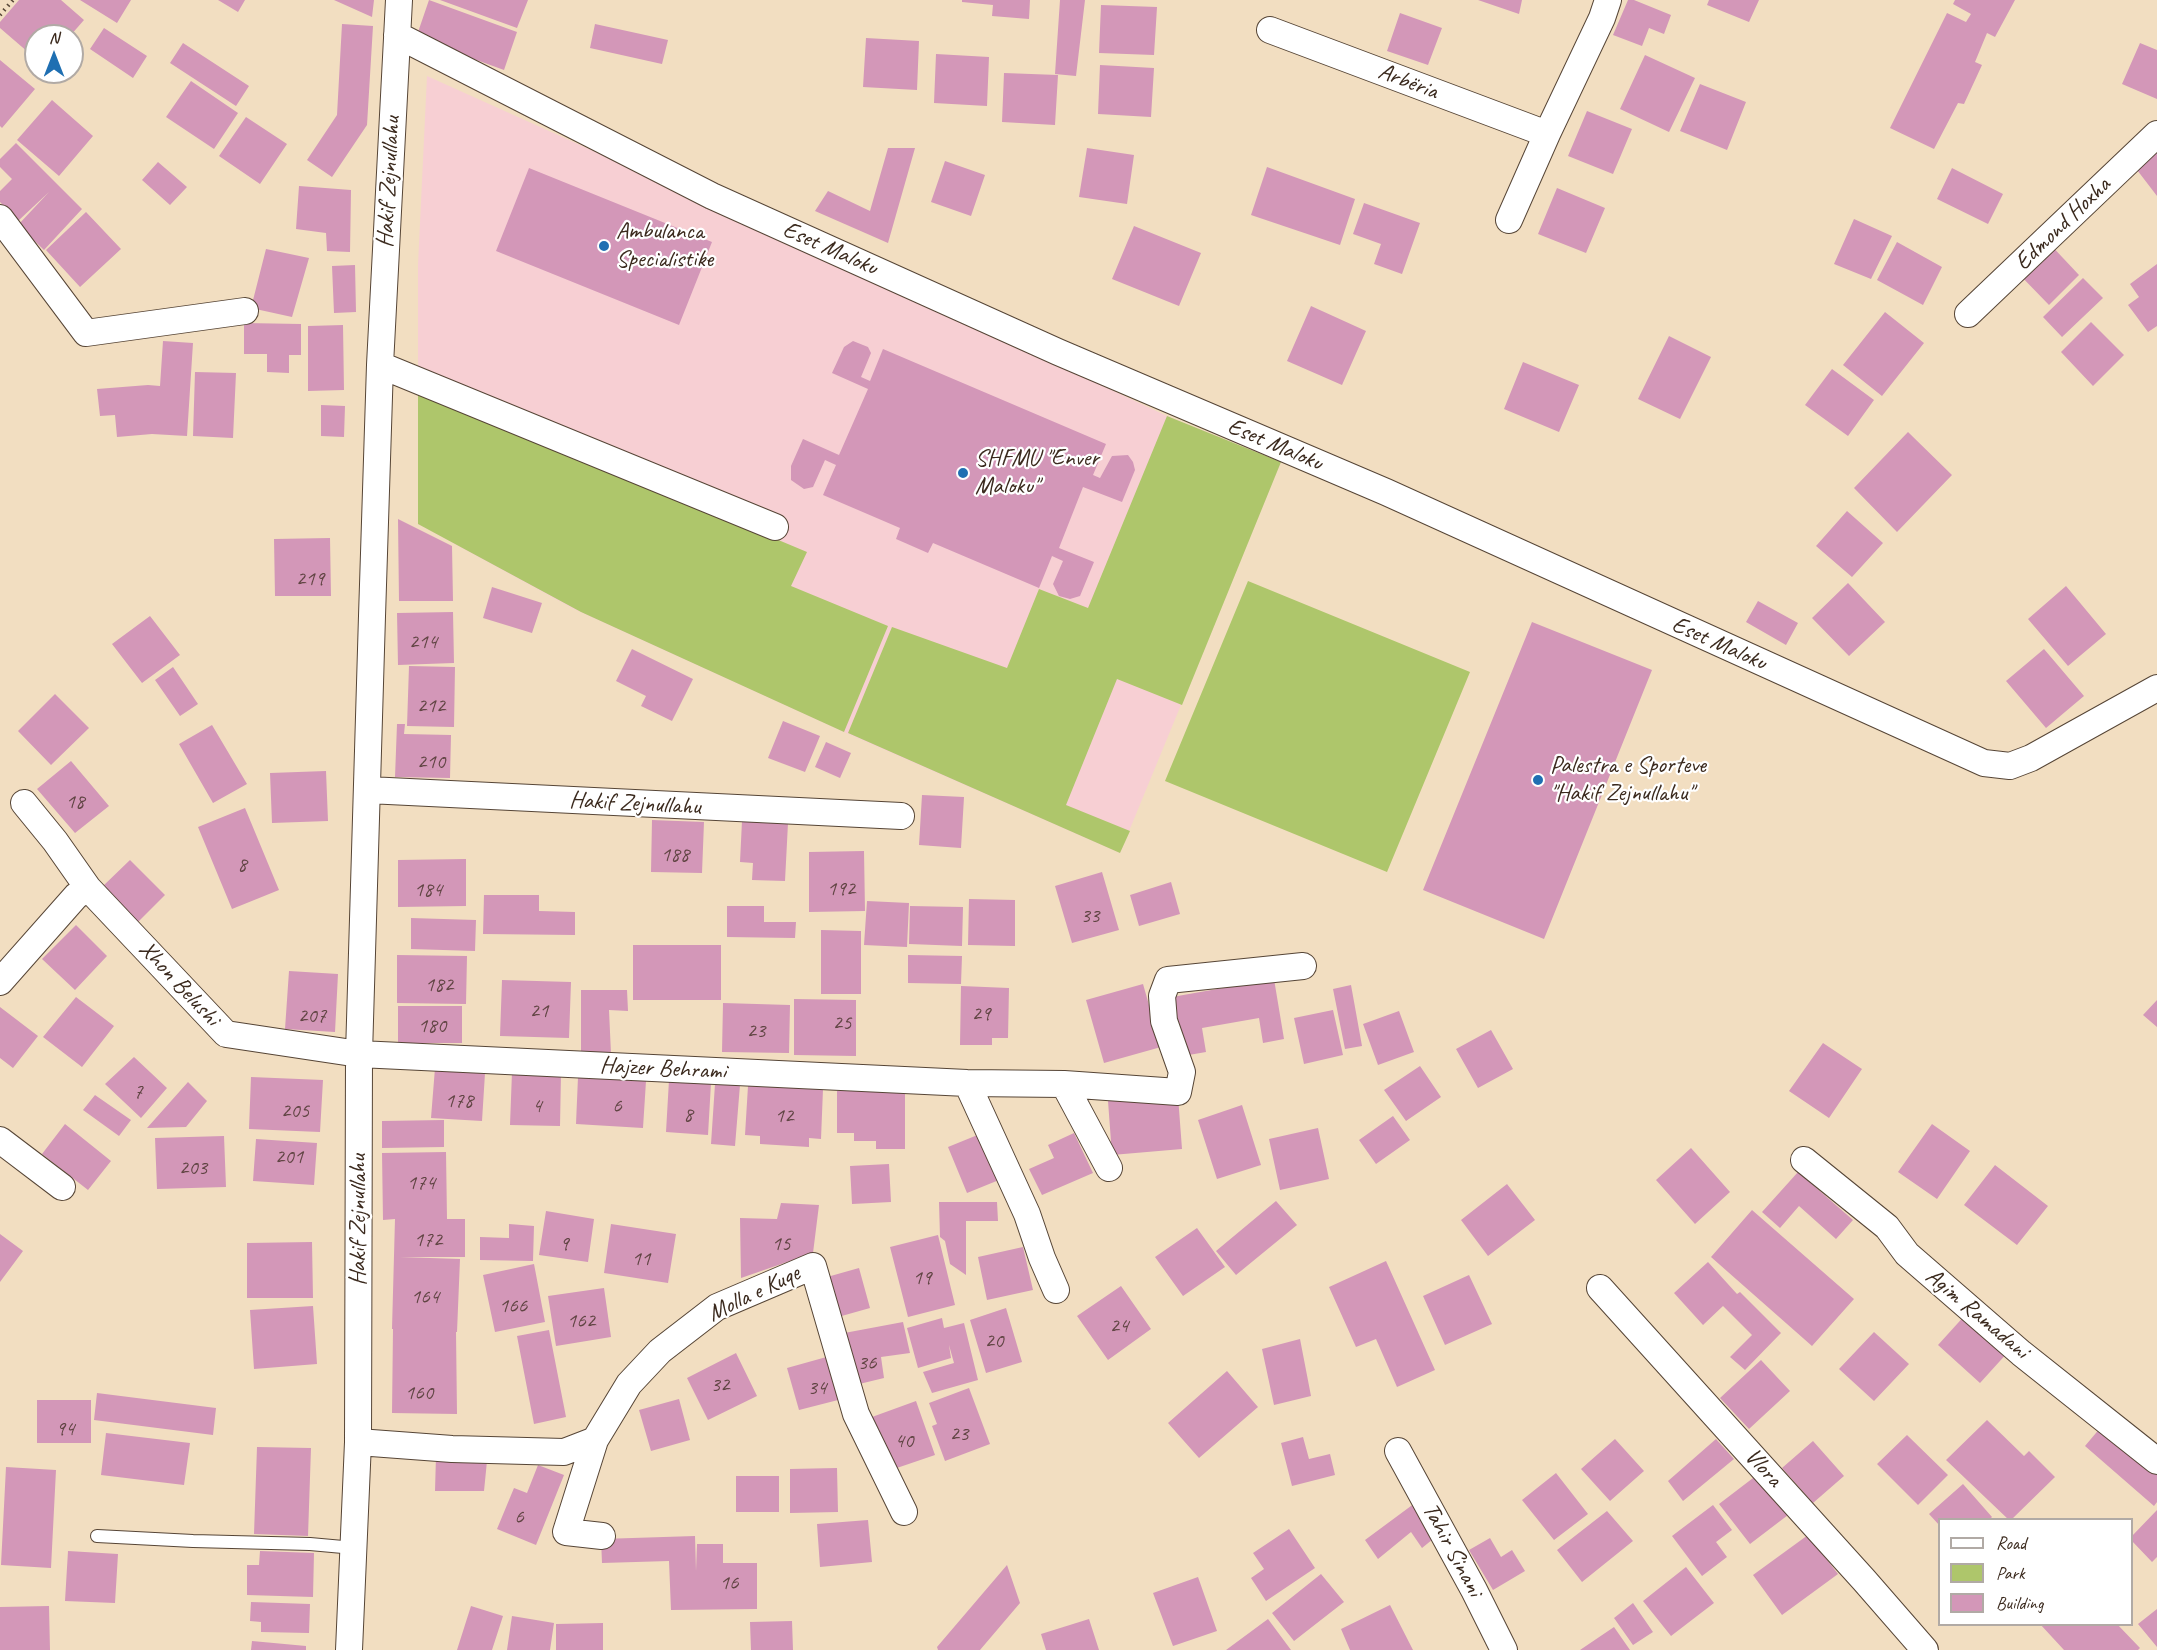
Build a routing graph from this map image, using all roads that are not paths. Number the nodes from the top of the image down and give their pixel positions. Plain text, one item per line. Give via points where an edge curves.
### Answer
1 (399, 0) edge
2 (1608, 0) edge
3 (1270, 30) dead end
4 (397, 35) junction
5 (1547, 134) junction
6 (2157, 134) edge
7 (0, 218) edge
8 (1509, 220) dead end
9 (245, 310) dead end
10 (1968, 314) dead end
11 (380, 365) junction
12 (775, 527) dead end
13 (2157, 688) edge
14 (368, 790) junction
15 (24, 803) dead end
16 (902, 816) dead end
17 (88, 888) junction
18 (1303, 966) dead end
19 (0, 982) edge
20 (359, 1054) junction
21 (967, 1083) junction
22 (1064, 1084) junction
23 (0, 1140) edge
24 (1804, 1160) dead end
25 (1109, 1168) dead end
26 (63, 1187) dead end
27 (1599, 1288) dead end
28 (1056, 1290) dead end
29 (595, 1440) junction
30 (358, 1442) junction
31 (1398, 1450) dead end
32 (2157, 1461) edge
33 (904, 1512) dead end
34 (97, 1536) dead end
35 (602, 1536) dead end
36 (354, 1548) junction
37 (349, 1650) edge
38 (1504, 1650) edge
39 (1925, 1650) edge

1 - 4 street, Hakif Zejnullahu
2 - 5 street
3 - 5 street, Arbëria
4 - 11 street, Hakif Zejnullahu
4 - 13 street, Eset Maloku via 712,196 1058,352 1386,492 1984,764 2010,766 2031,758
5 - 8 street
6 - 10 street, Edmond Hoxha
7 - 9 street via 86,333
11 - 12 street
11 - 14 street, Hakif Zejnullahu
14 - 16 street, Hakif Zejnullahu
14 - 20 street, Hakif Zejnullahu
15 - 17 street, Xhon Belushi
17 - 19 street via 76,896
17 - 20 street, Xhon Belushi via 226,1034
18 - 22 street, Hajzer Behrami via 1168,980 1162,996 1164,1021 1182,1072 1178,1092
20 - 21 street, Hajzer Behrami
20 - 30 street, Hakif Zejnullahu
21 - 22 street, Hajzer Behrami
21 - 28 street via 1027,1214
22 - 25 street
23 - 26 street
24 - 32 street, Agim Ramadani via 1887,1227 1907,1254 2004,1338
27 - 39 street, Vlora
29 - 30 street via 564,1452
29 - 33 street, Molla e Kuqe via 629,1384 660,1351 717,1307 813,1266 856,1414
29 - 35 street, Molla e Kuqe via 566,1532
30 - 36 street, Hakif Zejnullahu
31 - 38 street, Tahir Sinani
34 - 36 lane
36 - 37 street, Hakif Zejnullahu

